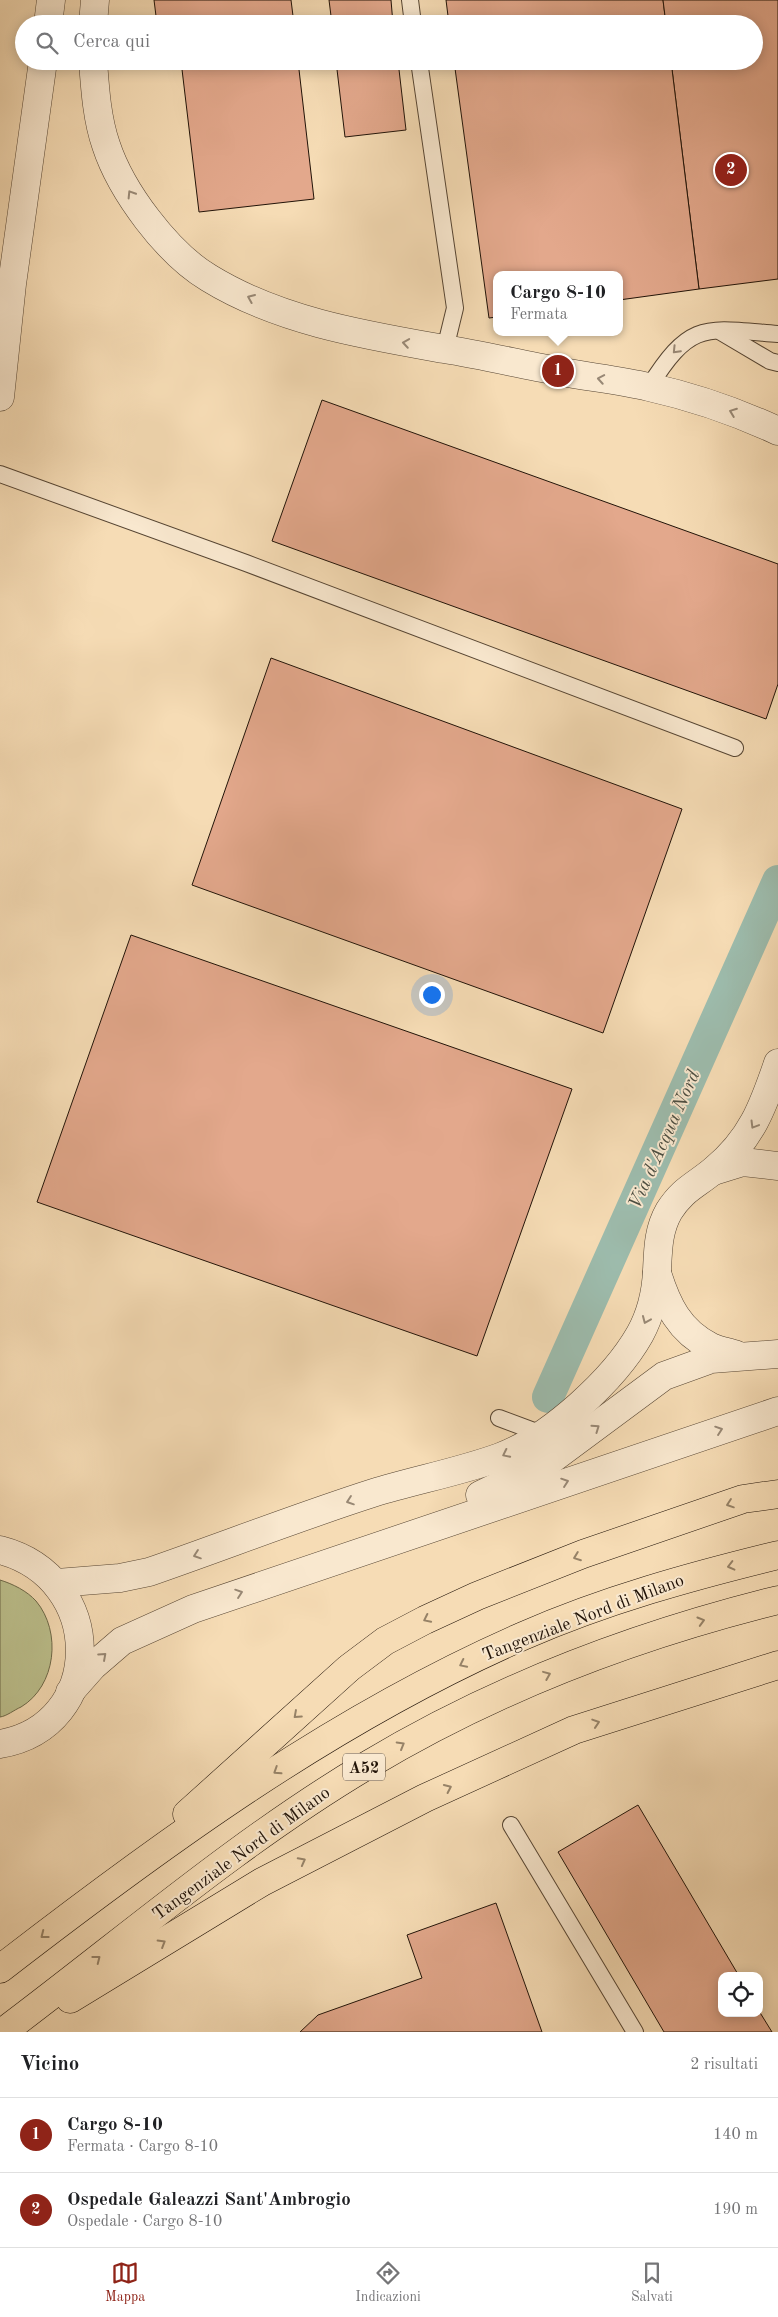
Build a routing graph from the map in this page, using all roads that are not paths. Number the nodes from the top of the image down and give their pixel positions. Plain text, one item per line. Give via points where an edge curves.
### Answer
1 (51, 0) edge
2 (95, 0) edge
3 (410, 0) edge
4 (49, 15) edge
5 (94, 15) edge
6 (412, 15) edge
7 (42, 70) edge
8 (94, 70) edge
9 (420, 70) edge
10 (715, 329) junction
11 (778, 334) edge
12 (445, 349) junction
13 (778, 363) edge
14 (649, 387) junction
15 (0, 397) edge
16 (778, 431) edge
17 (0, 474) edge
18 (734, 748) dead end
19 (778, 1063) edge
20 (778, 1166) edge
21 (713, 1171) junction
22 (657, 1273) junction
23 (778, 1354) edge
24 (744, 1356) junction
25 (778, 1411) edge
26 (499, 1418) dead end
27 (542, 1434) junction
28 (778, 1494) edge
29 (402, 1538) junction
30 (0, 1550) edge
31 (778, 1554) edge
32 (57, 1583) junction
33 (778, 1600) edge
34 (778, 1665) edge
35 (70, 1692) junction
36 (4, 1746) edge
37 (511, 1825) dead end
38 (110, 1884) junction
39 (0, 1969) edge
40 (3, 2032) edge
41 (16, 2032) edge
42 (635, 2032) edge

1 - 4 street
2 - 5 street
3 - 6 lane
7 - 15 street
12 -> 8 street via 386,340 295,317 208,278 180,255 145,216 128,190 106,146
9 - 12 lane via 455,308
10 - 11 lane
10 - 13 lane
10 -> 14 lane via 695,334 677,347
14 -> 12 street
16 -> 14 street via 719,407
17 - 18 lane via 246,563
19 -> 21 street via 751,1130 742,1144
20 - 21 street via 743,1162
21 - 22 street via 687,1188 668,1212 658,1242
22 - 24 street via 666,1303 685,1328 712,1348
22 -> 27 street via 650,1310 626,1355 585,1401
23 - 24 street
29 -> 24 street via 440,1509 492,1490 548,1462 664,1376 711,1359
29 -> 25 street
26 - 27 lane
27 -> 32 street via 501,1457 373,1493 149,1572 120,1578
28 -> 38 highway via 743,1500 583,1554 477,1596 385,1641 349,1668
35 -> 29 street via 110,1650 159,1624 193,1609
30 - 32 street via 38,1566
31 -> 38 highway, Tangenziale Nord di Milano / A52 via 688,1577 608,1604 525,1635 464,1663 324,1740
32 - 35 street via 72,1608 80,1636 79,1665
40 -> 33 highway, Tangenziale Nord di Milano / A52 via 238,1851 321,1794 408,1741 489,1700 587,1659 686,1625
41 -> 34 highway via 262,1882 425,1798 574,1730
35 - 36 street via 56,1714 36,1731
37 - 42 lane
38 -> 39 highway, Tangenziale Nord di Milano / A52

